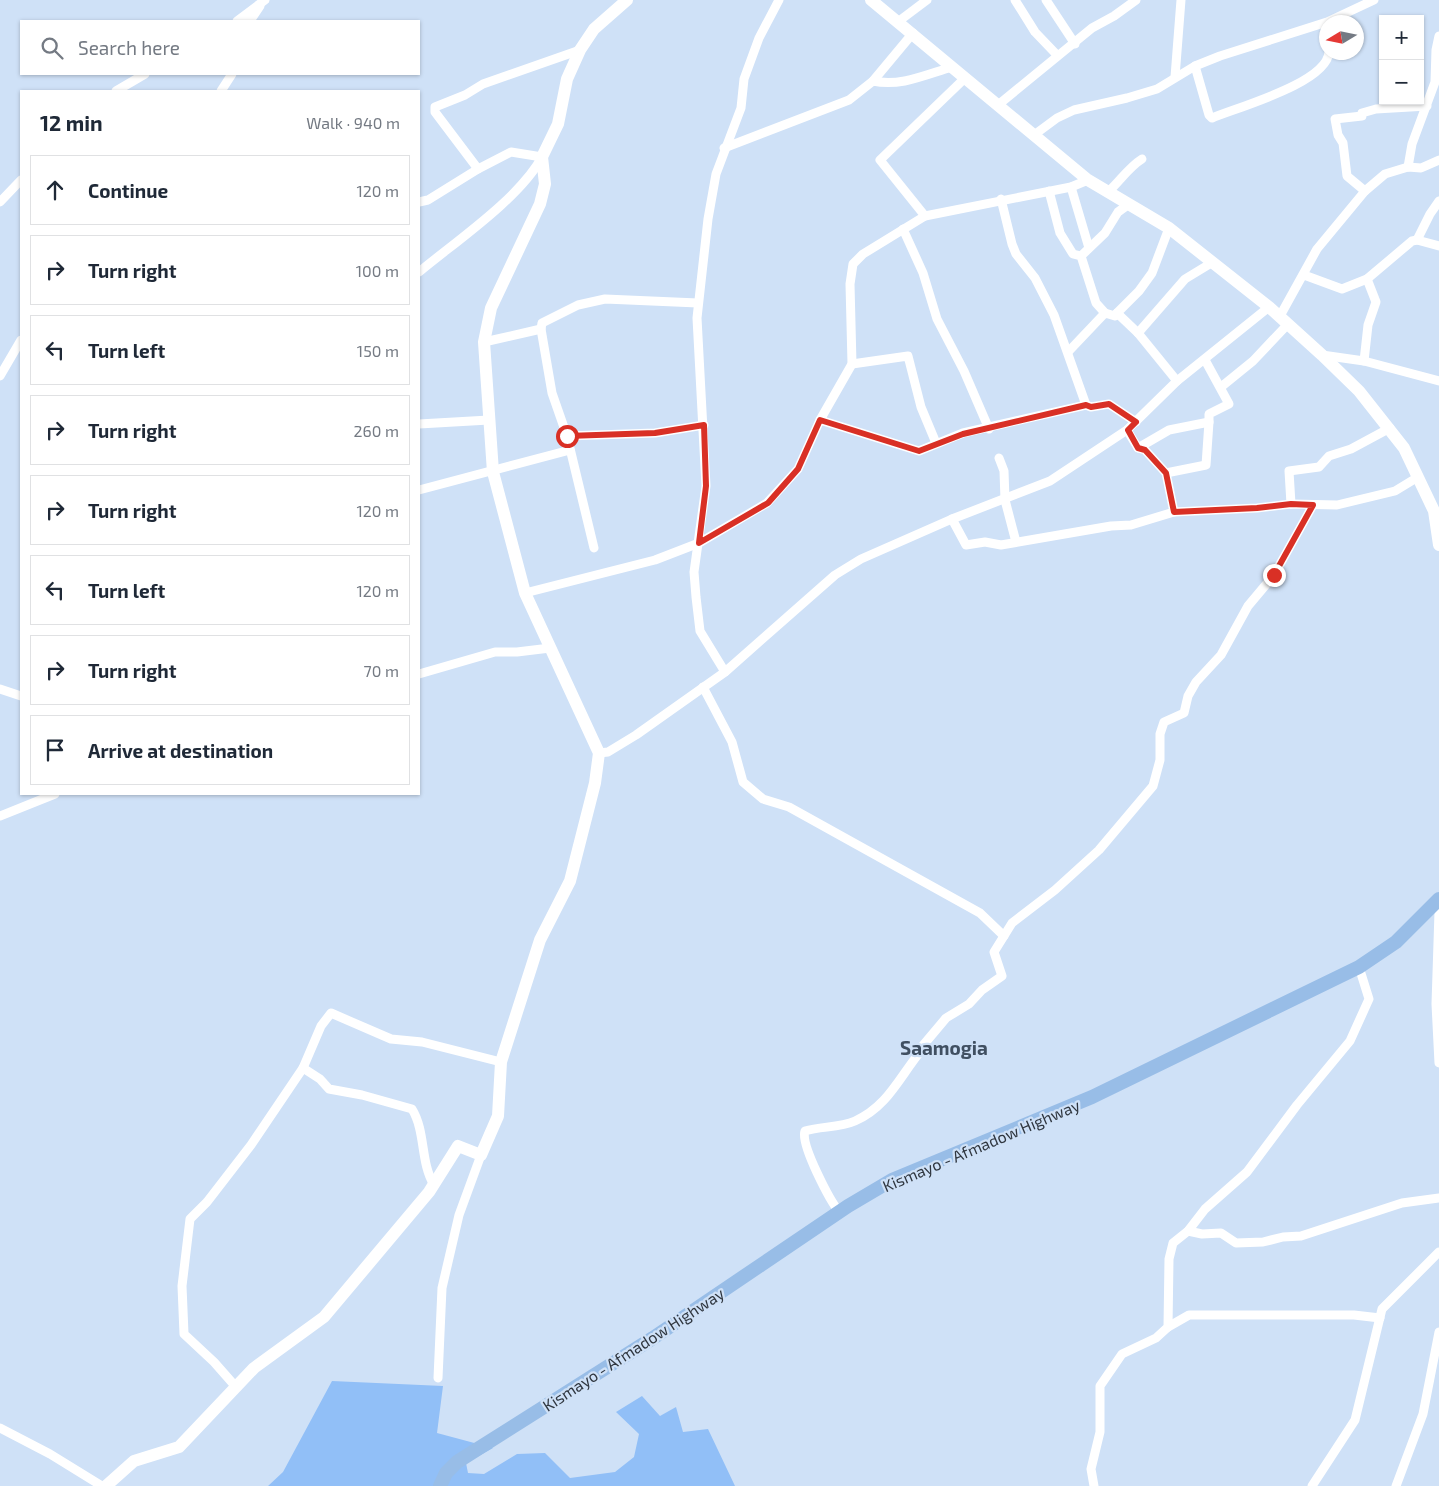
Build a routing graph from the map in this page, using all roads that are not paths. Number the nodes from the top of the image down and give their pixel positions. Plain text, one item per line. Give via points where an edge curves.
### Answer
1 (626, 0) edge
2 (779, 0) edge
3 (871, 0) edge
4 (927, 0) edge
5 (1015, 0) edge
6 (1046, 0) edge
7 (1136, 0) edge
8 (1181, 0) edge
9 (1374, 0) edge
10 (1342, 15) edge
11 (238, 20) edge
12 (251, 20) edge
13 (899, 22) junction
14 (1319, 24) edge
15 (913, 33) junction
16 (1439, 36) edge
17 (1075, 44) junction
18 (580, 50) junction
19 (1437, 50) edge
20 (1057, 55) junction
21 (1326, 60) edge
22 (1196, 66) junction
23 (952, 67) junction
24 (143, 75) edge
25 (231, 75) edge
26 (1175, 77) junction
27 (964, 79) junction
28 (872, 81) junction
29 (118, 90) edge
30 (222, 90) edge
31 (998, 105) junction
32 (1427, 106) junction
33 (1034, 135) junction
34 (724, 148) junction
35 (542, 157) junction
36 (1142, 159) dead end
37 (1439, 160) edge
38 (1408, 167) junction
39 (478, 169) junction
40 (1088, 180) junction
41 (20, 181) edge
42 (1071, 187) junction
43 (1049, 191) junction
44 (1365, 191) junction
45 (1108, 192) junction
46 (1002, 199) junction
47 (0, 202) edge
48 (420, 202) edge
49 (1439, 202) edge
50 (1130, 204) junction
51 (925, 216) junction
52 (1169, 228) junction
53 (903, 229) junction
54 (1418, 240) junction
55 (1439, 246) edge
56 (1089, 248) junction
57 (1081, 256) junction
58 (1213, 262) junction
59 (420, 271) edge
60 (1304, 275) junction
61 (1367, 279) junction
62 (698, 303) junction
63 (1269, 307) junction
64 (1117, 313) junction
65 (1105, 314) junction
66 (1284, 320) junction
67 (541, 329) junction
68 (1138, 333) junction
69 (20, 342) edge
70 (484, 342) junction
71 (1068, 352) junction
72 (1322, 355) junction
73 (1205, 360) junction
74 (1364, 361) junction
75 (852, 364) junction
76 (0, 376) edge
77 (1177, 381) junction
78 (1439, 381) edge
79 (1221, 387) junction
80 (1086, 405) junction
81 (490, 420) junction
82 (820, 420) junction
83 (1136, 422) junction
84 (1209, 422) junction
85 (420, 424) edge
86 (704, 425) junction
87 (989, 428) junction
88 (1390, 428) junction
89 (1128, 430) junction
90 (567, 436) junction
91 (936, 443) junction
92 (1138, 448) junction
93 (570, 450) junction
94 (999, 458) dead end
95 (493, 472) junction
96 (1166, 473) junction
97 (1418, 477) junction
98 (420, 490) edge
99 (1005, 500) junction
100 (1291, 504) junction
101 (1313, 505) junction
102 (1437, 510) edge
103 (1174, 512) junction
104 (952, 519) junction
105 (1016, 542) junction
106 (699, 543) junction
107 (1439, 545) edge
108 (594, 548) dead end
109 (525, 593) junction
110 (550, 648) junction
111 (725, 672) junction
112 (420, 674) edge
113 (703, 687) junction
114 (0, 688) edge
115 (20, 696) edge
116 (599, 753) junction
117 (52, 795) edge
118 (0, 816) edge
119 (1439, 899) edge
120 (1439, 912) edge
121 (1004, 936) junction
122 (1359, 967) junction
123 (1438, 1004) edge
124 (501, 1062) junction
125 (1439, 1063) edge
126 (303, 1068) junction
127 (481, 1155) junction
128 (434, 1185) junction
129 (1439, 1198) edge
130 (840, 1213) junction
131 (1188, 1231) junction
132 (1439, 1252) edge
133 (1380, 1318) junction
134 (1168, 1328) junction
135 (1439, 1332) edge
136 (438, 1378) dead end
137 (236, 1387) junction
138 (0, 1428) edge
139 (102, 1486) edge
140 (106, 1486) edge
141 (440, 1486) edge
142 (1094, 1486) edge
143 (1312, 1486) edge
144 (1396, 1486) edge

1 - 18 street via 594,29
2 - 34 street via 759,38 744,79 741,108
3 - 13 street
4 - 13 street
5 - 20 street via 1034,32
6 - 17 street
7 - 17 street via 1092,28
8 - 26 street
9 - 10 street
11 - 12 street via 265,0
13 - 15 street
14 - 22 street
15 - 23 street
15 - 28 street
16 - 19 street
17 - 20 street
18 - 35 street via 567,79 558,124
18 - 39 street via 483,84 435,107 434,112
19 - 32 street via 1435,82
20 - 31 street
21 - 22 street via 1323,66 1289,90 1212,118
22 - 26 street
23 - 27 street
23 - 28 street via 899,83
24 - 29 street
25 - 30 street
26 - 33 street via 1162,87 1137,96 1074,110
27 - 31 street
27 - 51 street via 880,160
28 - 34 street via 849,100
31 - 33 street
32 - 38 street via 1412,144
32 - 44 street via 1376,108 1362,113 1362,116 1335,120 1343,143 1347,176
33 - 40 street
34 - 62 street via 716,174
35 - 39 street via 511,152
35 - 59 street via 536,168 503,202
35 - 70 street via 545,184 540,204 491,308
36 - 45 street via 1131,166
37 - 38 street via 1421,168
38 - 44 street via 1385,174
39 - 48 street
40 - 42 street
40 - 45 street
41 - 47 street
42 - 43 street
42 - 56 street
43 - 46 street
43 - 57 street via 1060,233 1073,254
44 - 60 street via 1317,249
45 - 50 street
46 - 51 street
46 - 71 street via 1016,254 1035,278
49 - 54 street
50 - 52 street
50 - 56 street via 1118,212 1105,233
51 - 53 street
52 - 58 street
52 - 64 street via 1152,273
53 - 75 street via 853,264 850,284
53 - 87 street via 923,273 937,319
54 - 55 street
54 - 61 street via 1407,244
56 - 57 street
57 - 65 street via 1096,303
58 - 63 street
58 - 68 street via 1185,280
60 - 61 street via 1338,290
60 - 66 street
61 - 74 street via 1376,302 1368,324
62 - 67 street via 605,299 578,305 542,323
62 - 86 street
63 - 66 street
63 - 73 street
64 - 65 street via 1115,316
64 - 68 street
65 - 71 street
66 - 72 street
66 - 79 street via 1253,361
67 - 70 street
67 - 90 street via 552,393
68 - 77 street
69 - 76 street
70 - 81 street
71 - 80 street
72 - 74 street
72 - 88 street via 1359,391
73 - 77 street
73 - 79 street
74 - 78 street
75 - 82 street
75 - 91 street via 908,356 921,407
77 - 83 street
79 - 84 street via 1229,404 1209,414
80 - 83 street via 1109,404
80 - 87 street
81 - 85 street
81 - 95 street
82 - 91 street via 919,451
82 - 106 street via 798,469 768,503
83 - 89 street
84 - 92 street via 1169,430
84 - 96 street via 1206,465
86 - 90 street via 655,433
86 - 106 street via 706,486
87 - 91 street
88 - 97 street
88 - 100 street via 1351,449 1329,456 1319,467 1289,471
89 - 92 street
89 - 99 street via 1050,481
90 - 93 street
92 - 96 street via 1145,450
93 - 95 street
93 - 108 street
94 - 99 street via 1004,471
95 - 98 street
95 - 109 street
96 - 103 street
97 - 101 street via 1395,491 1367,499 1337,505
97 - 102 street
99 - 104 street
99 - 105 street
100 - 101 street
100 - 103 street
101 - 121 street via 1274,575 1248,606 1220,655 1196,682 1184,713 1164,722 1153,786 1110,839 1055,890 1012,923
102 - 107 street
103 - 105 street via 1131,525
104 - 105 street via 966,545
104 - 111 street via 861,559 835,576
106 - 109 street via 655,560
106 - 111 street via 694,572 700,632
109 - 110 street
110 - 112 street via 495,652
110 - 116 street
111 - 113 street
113 - 116 street via 636,735 608,752
113 - 121 street via 732,742 743,782 763,799 789,807 980,913
114 - 115 street
116 - 124 street via 595,783 570,881 540,940
117 - 118 street
119 - 122 main road, Kismayo - Afmadow Highway via 1396,942
120 - 123 street
121 - 130 street via 994,952 1002,976 940,1025 878,1108 855,1121 805,1130 804,1137 815,1168
122 - 130 main road, Kismayo - Afmadow Highway via 1092,1097 892,1180
122 - 131 street via 1369,999 1350,1041 1247,1172 1205,1209
123 - 125 street
124 - 126 street via 422,1042 391,1039 331,1013 321,1026
124 - 127 street via 498,1116
126 - 128 street via 329,1089 412,1109 418,1119 428,1176
126 - 137 street via 251,1145 190,1219 182,1286 184,1334
127 - 128 street via 458,1146
127 - 136 street via 459,1214 442,1288
128 - 137 street via 324,1317 254,1368
129 - 131 street via 1402,1203 1301,1236 1263,1242 1236,1242 1221,1233
130 - 141 main road, Kismayo - Afmadow Highway via 653,1338 457,1462
131 - 134 street via 1173,1243 1169,1259
132 - 133 street via 1382,1309
133 - 134 street via 1354,1315 1189,1316
133 - 143 street via 1355,1420
134 - 142 street via 1156,1338 1122,1354 1100,1386 1100,1432 1091,1469
135 - 144 street via 1423,1414
137 - 140 street via 180,1447 134,1461
138 - 139 street

